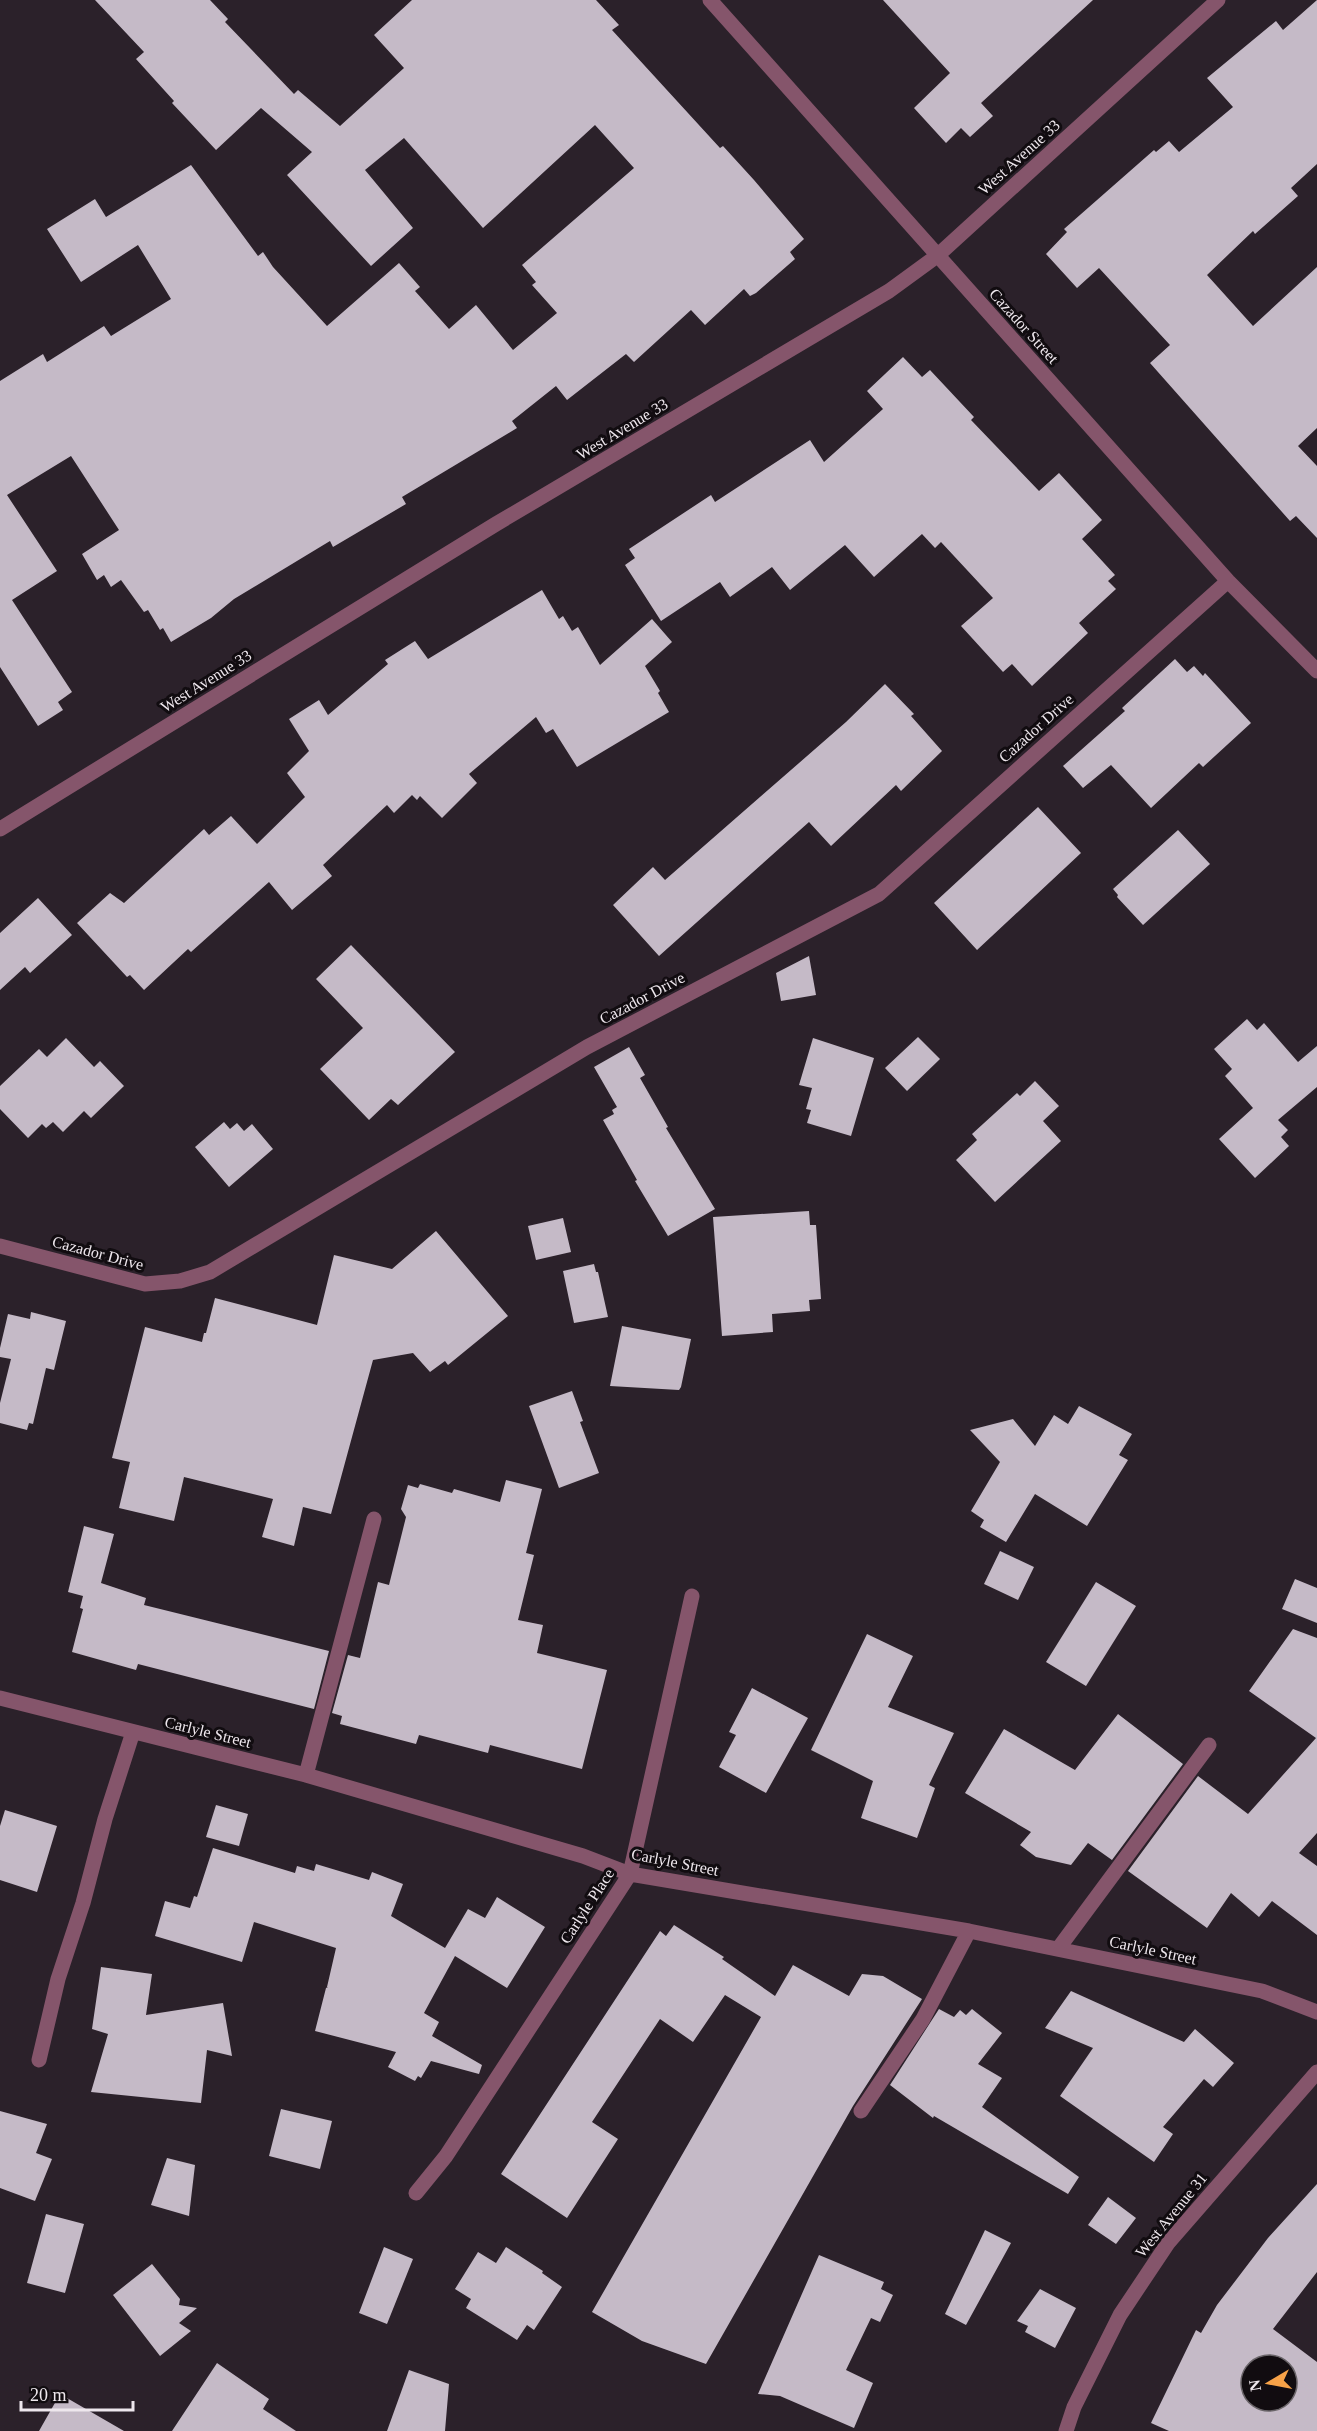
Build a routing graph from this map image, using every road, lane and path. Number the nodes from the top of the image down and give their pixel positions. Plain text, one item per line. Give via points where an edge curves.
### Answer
1 (710, 0) edge
2 (1218, 0) edge
3 (937, 256) junction
4 (1228, 581) junction
5 (1317, 671) edge
6 (0, 829) edge
7 (0, 1246) edge
8 (374, 1519) dead end
9 (692, 1596) dead end
10 (0, 1698) edge
11 (134, 1732) junction
12 (1209, 1745) dead end
13 (306, 1776) junction
14 (630, 1874) junction
15 (969, 1931) junction
16 (1058, 1949) junction
17 (1317, 2012) edge
18 (39, 2060) dead end
19 (1317, 2072) edge
20 (861, 2111) dead end
21 (416, 2193) dead end
22 (1066, 2431) edge

1 - 3 street, Cazador Street
2 - 3 street, West Avenue 33
3 - 4 street, Cazador Street
3 - 6 street, West Avenue 33 via 889,291 486,531
4 - 5 street, Cazador Street
4 - 7 street, Cazador Drive via 879,894 586,1047 210,1272 180,1281 145,1284
8 - 13 street
9 - 14 street, Carlyle Place
10 - 11 street, Carlyle Street
11 - 13 street, Carlyle Street
11 - 18 street via 58,1979
12 - 16 street
13 - 14 street, Carlyle Street via 583,1856
14 - 15 street, Carlyle Street
14 - 21 street, Carlyle Place via 447,2156
15 - 16 street, Carlyle Street
15 - 20 street via 923,2019
16 - 17 street, Carlyle Street via 1262,1991
19 - 22 street, West Avenue 31 via 1168,2243 1120,2315

